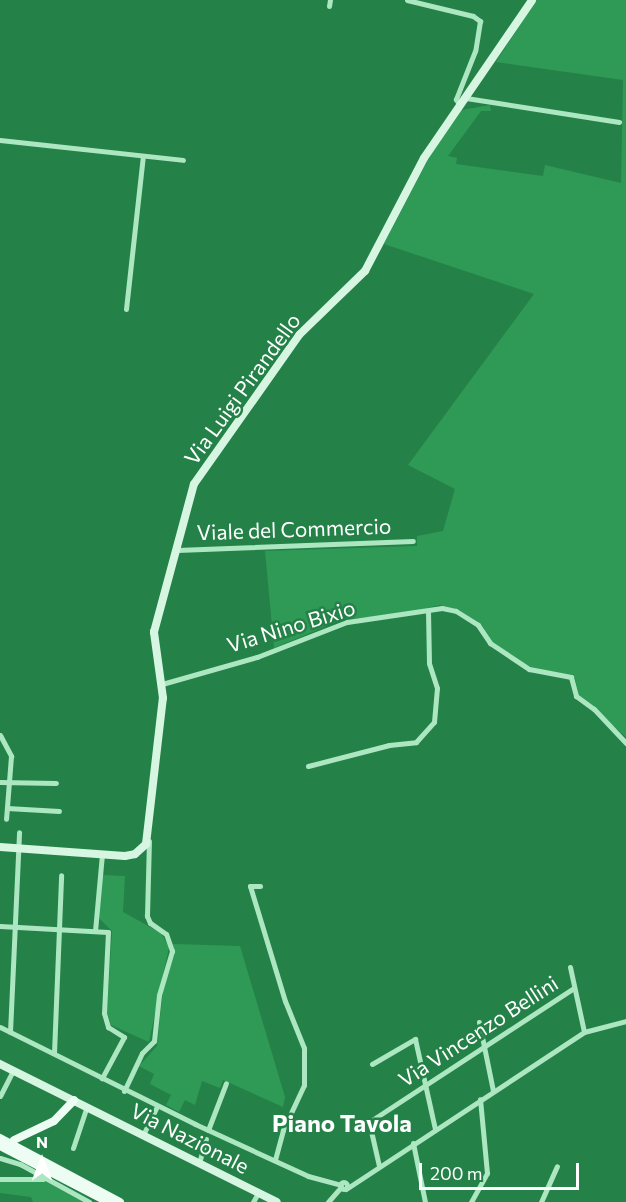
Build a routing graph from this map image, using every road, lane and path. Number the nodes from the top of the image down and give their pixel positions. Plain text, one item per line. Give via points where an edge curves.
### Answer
1 (407, 0) edge
2 (532, 0) edge
3 (466, 98) junction
4 (460, 106) junction
5 (619, 122) dead end
6 (0, 140) edge
7 (143, 156) junction
8 (183, 160) dead end
9 (126, 309) dead end
10 (413, 541) dead end
11 (177, 550) junction
12 (428, 611) junction
13 (162, 684) junction
14 (0, 735) edge
15 (626, 743) edge
16 (308, 766) dead end
17 (0, 782) edge
18 (9, 782) junction
19 (56, 783) dead end
20 (7, 808) junction
21 (59, 811) dead end
22 (6, 819) dead end
23 (19, 832) dead end
24 (149, 837) junction
25 (0, 847) edge
26 (18, 848) junction
27 (102, 854) junction
28 (131, 855) junction
29 (149, 859) junction
30 (61, 875) dead end
31 (261, 886) dead end
32 (0, 927) edge
33 (14, 927) junction
34 (59, 930) junction
35 (95, 931) junction
36 (570, 968) dead end
37 (574, 988) junction
38 (626, 1021) edge
39 (479, 1022) dead end
40 (0, 1027) edge
41 (10, 1032) junction
42 (584, 1032) junction
43 (484, 1046) junction
44 (54, 1053) junction
45 (0, 1064) edge
46 (372, 1064) dead end
47 (13, 1071) junction
48 (102, 1078) junction
49 (225, 1083) dead end
50 (425, 1084) junction
51 (123, 1091) junction
52 (493, 1091) junction
53 (0, 1096) edge
54 (480, 1099) junction
55 (74, 1100) junction
56 (87, 1106) junction
57 (157, 1106) junction
58 (435, 1129) junction
59 (208, 1130) junction
60 (143, 1135) junction
61 (0, 1138) edge
62 (14, 1140) dead end
63 (206, 1140) dead end
64 (413, 1143) junction
65 (0, 1146) edge
66 (73, 1148) dead end
67 (0, 1158) edge
68 (275, 1160) junction
69 (199, 1163) junction
70 (379, 1166) junction
71 (557, 1166) dead end
72 (0, 1179) edge
73 (47, 1179) junction
74 (343, 1186) junction
75 (258, 1193) junction
76 (89, 1202) edge
77 (108, 1202) edge
78 (120, 1202) edge
79 (253, 1202) edge
80 (277, 1202) edge
81 (328, 1202) edge
82 (425, 1202) edge
83 (471, 1202) edge
84 (541, 1202) edge

1 - 4 street via 480,21 476,51 456,99
2 - 3 street, Via Luigi Pirandello
3 - 4 street, Via Luigi Pirandello
3 - 5 street
4 - 11 street, Via Luigi Pirandello via 413,176 365,271 299,335 202,471 194,484
6 - 7 street
7 - 8 street
7 - 9 street
10 - 11 street, Viale del Commercio
11 - 13 street, Via Luigi Pirandello via 154,632
12 - 13 street, Via Nino Bixio via 347,622 257,657
12 - 15 street, Via Nino Bixio via 456,611 478,625 490,643 515,661 529,669 571,677 576,696
12 - 16 street via 429,663 437,688 435,722 416,742
13 - 24 street, Via Luigi Pirandello
14 - 18 street via 11,756
17 - 18 street
18 - 19 street
18 - 20 street
20 - 21 street
20 - 22 street
23 - 26 street
24 - 28 street via 143,848
24 - 29 street, Via Luigi Pirandello
25 - 26 street
26 - 27 street
26 - 33 street
27 - 28 street
27 - 35 street
28 - 29 street
29 - 51 street, Via Luigi Pirandello via 147,916 169,939 171,956 159,995 154,1041 142,1053
30 - 34 street
31 - 68 street via 250,886 281,991 304,1048 304,1085 282,1130
32 - 33 street
33 - 34 street
33 - 41 street
34 - 35 street
34 - 44 street
35 - 48 street via 108,932 104,1013 108,1028 124,1037
36 - 37 street
37 - 42 street
37 - 43 street, Via Vincenzo Bellini
38 - 42 street
39 - 43 street
40 - 41 street
41 - 44 street
42 - 52 street
43 - 50 street, Via Vincenzo Bellini
43 - 52 street
44 - 48 street
45 - 47 street, Via Nazionale
46 - 50 street via 415,1039
47 - 53 street
47 - 55 street, Via Nazionale
48 - 51 street
49 - 59 street
50 - 58 street
50 - 70 street, Via Vincenzo Bellini via 369,1122
51 - 57 street
52 - 54 street
54 - 58 street
54 - 83 street via 487,1173
55 - 56 street, Via Nazionale
55 - 62 main road via 54,1121
56 - 60 street, Via Nazionale
56 - 66 street
57 - 59 street
57 - 60 street
58 - 64 street
59 - 68 street
60 - 69 street, Via Nazionale
61 - 78 main road
63 - 69 street
64 - 70 street
64 - 82 street
65 - 77 main road
67 - 73 street
68 - 74 street via 308,1176
69 - 75 street, Via Nazionale
70 - 74 street
71 - 84 street
72 - 73 street
73 - 76 street
74 - 81 street
75 - 79 street
75 - 80 street, Via Nazionale

